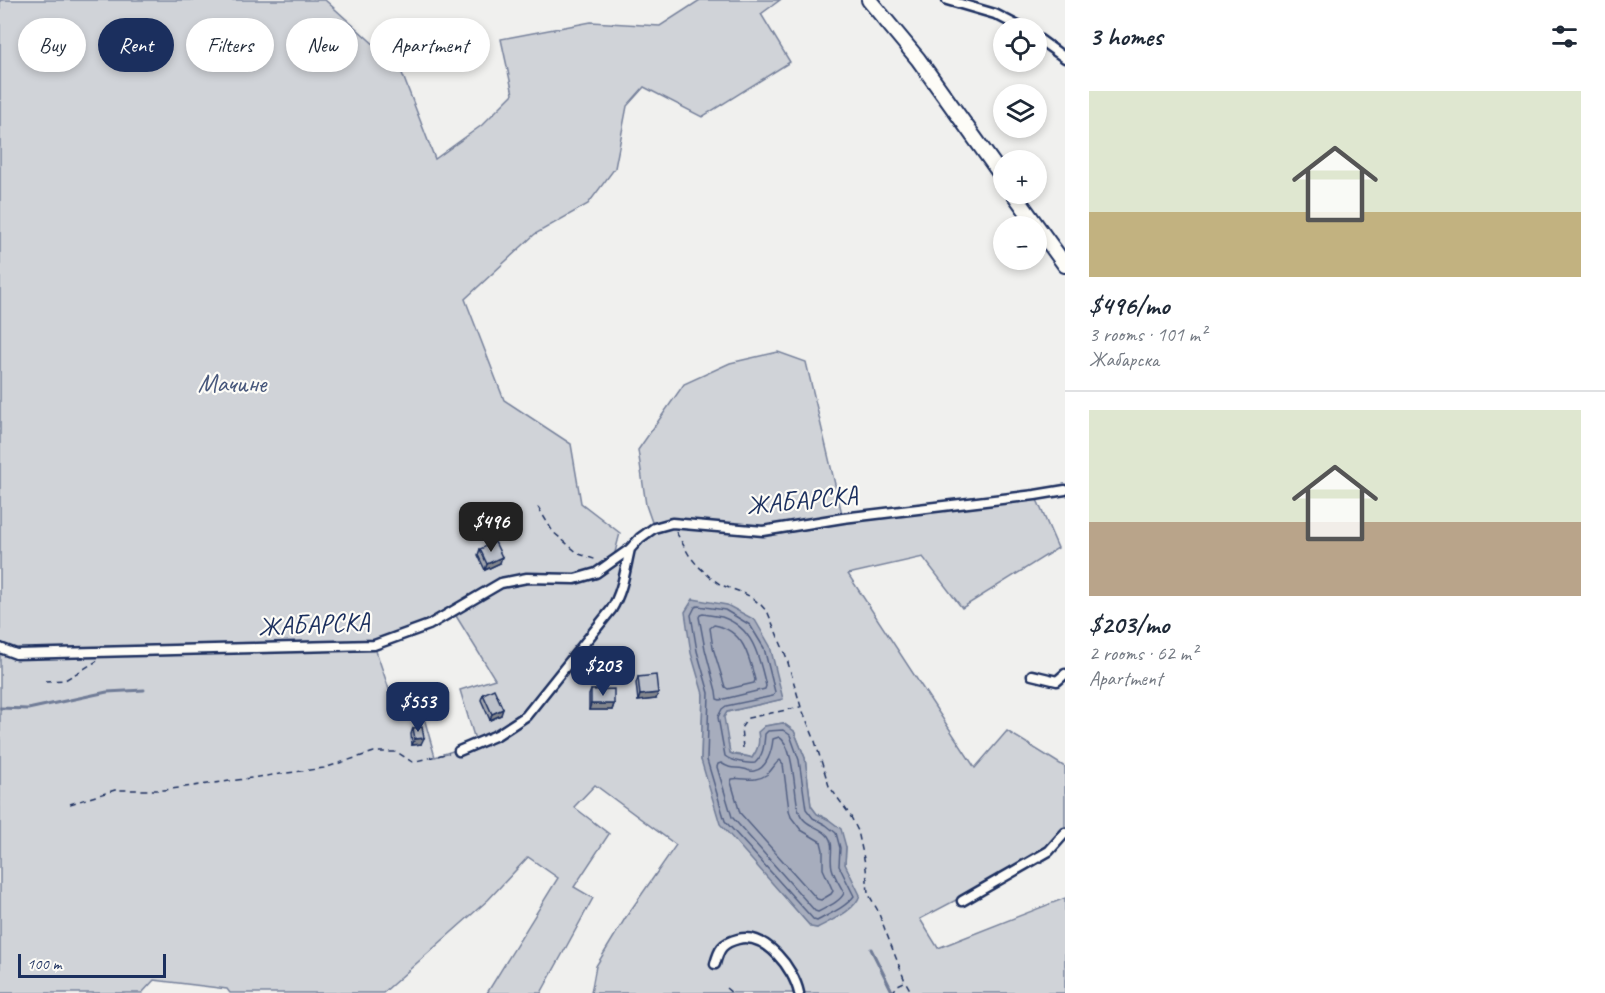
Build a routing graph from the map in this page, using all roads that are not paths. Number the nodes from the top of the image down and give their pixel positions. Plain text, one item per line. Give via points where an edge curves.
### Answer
1 (869, 0) edge
2 (947, 0) edge
3 (1003, 18) edge
4 (1047, 45) edge
5 (1065, 58) edge
6 (993, 163) edge
7 (1021, 204) edge
8 (1065, 265) edge
9 (1065, 490) edge
10 (630, 549) junction
11 (0, 648) edge
12 (1065, 674) edge
13 (1032, 675) dead end
14 (459, 751) road end
15 (1065, 833) edge
16 (962, 901) dead end
17 (715, 964) dead end
18 (799, 993) edge

1 - 6 main road via 918,59
2 - 3 street
4 - 5 street
7 - 8 main road
9 - 10 street, ЖАБАРСКА via 763,531 672,523 654,528
10 - 11 street, ЖАБАРСКА via 596,573 575,579 526,578 501,583 429,625 374,645 16,654
10 - 14 street via 618,599 526,716 497,735
12 - 13 street via 1057,681
15 - 16 street via 1048,851
17 - 18 street via 719,951 728,942 744,938 760,941 776,952

